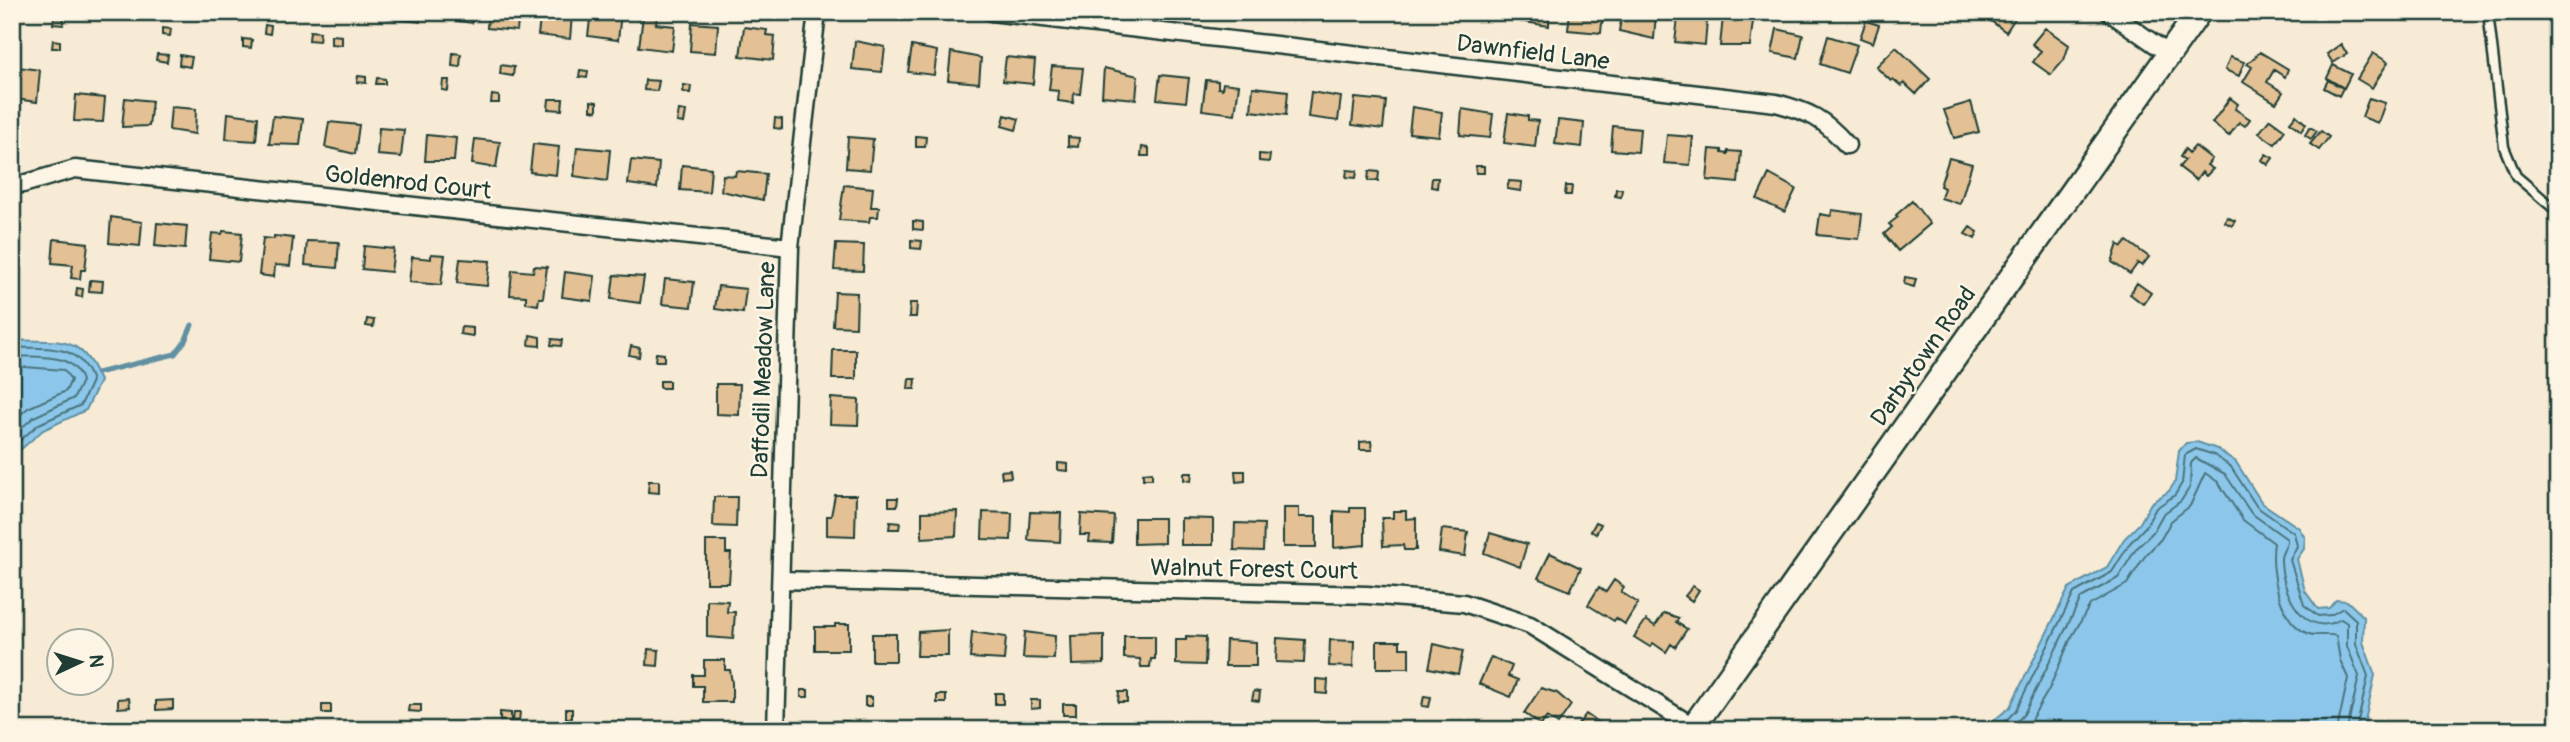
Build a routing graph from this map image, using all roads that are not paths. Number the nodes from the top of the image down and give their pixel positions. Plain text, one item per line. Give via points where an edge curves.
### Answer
1 (817, 12) edge
2 (991, 12) edge
3 (2109, 12) edge
4 (2199, 12) edge
5 (2488, 12) edge
6 (2169, 54) junction
7 (1847, 145) dead end
8 (23, 184) dead end
9 (2558, 212) edge
10 (790, 247) junction
11 (781, 580) junction
12 (1695, 728) edge
13 (776, 730) edge

1 - 10 street, Daffodil Meadow Lane
2 - 7 street, Dawnfield Lane via 1776,103 1827,122
3 - 6 street
4 - 6 main road, Darbytown Road
5 - 9 lane via 2504,146 2516,176
6 - 12 main road, Darbytown Road
8 - 10 street, Goldenrod Court via 75,169
10 - 11 street, Daffodil Meadow Lane
11 - 12 street, Walnut Forest Court via 1367,595 1464,603 1530,625
11 - 13 street, Daffodil Meadow Lane

